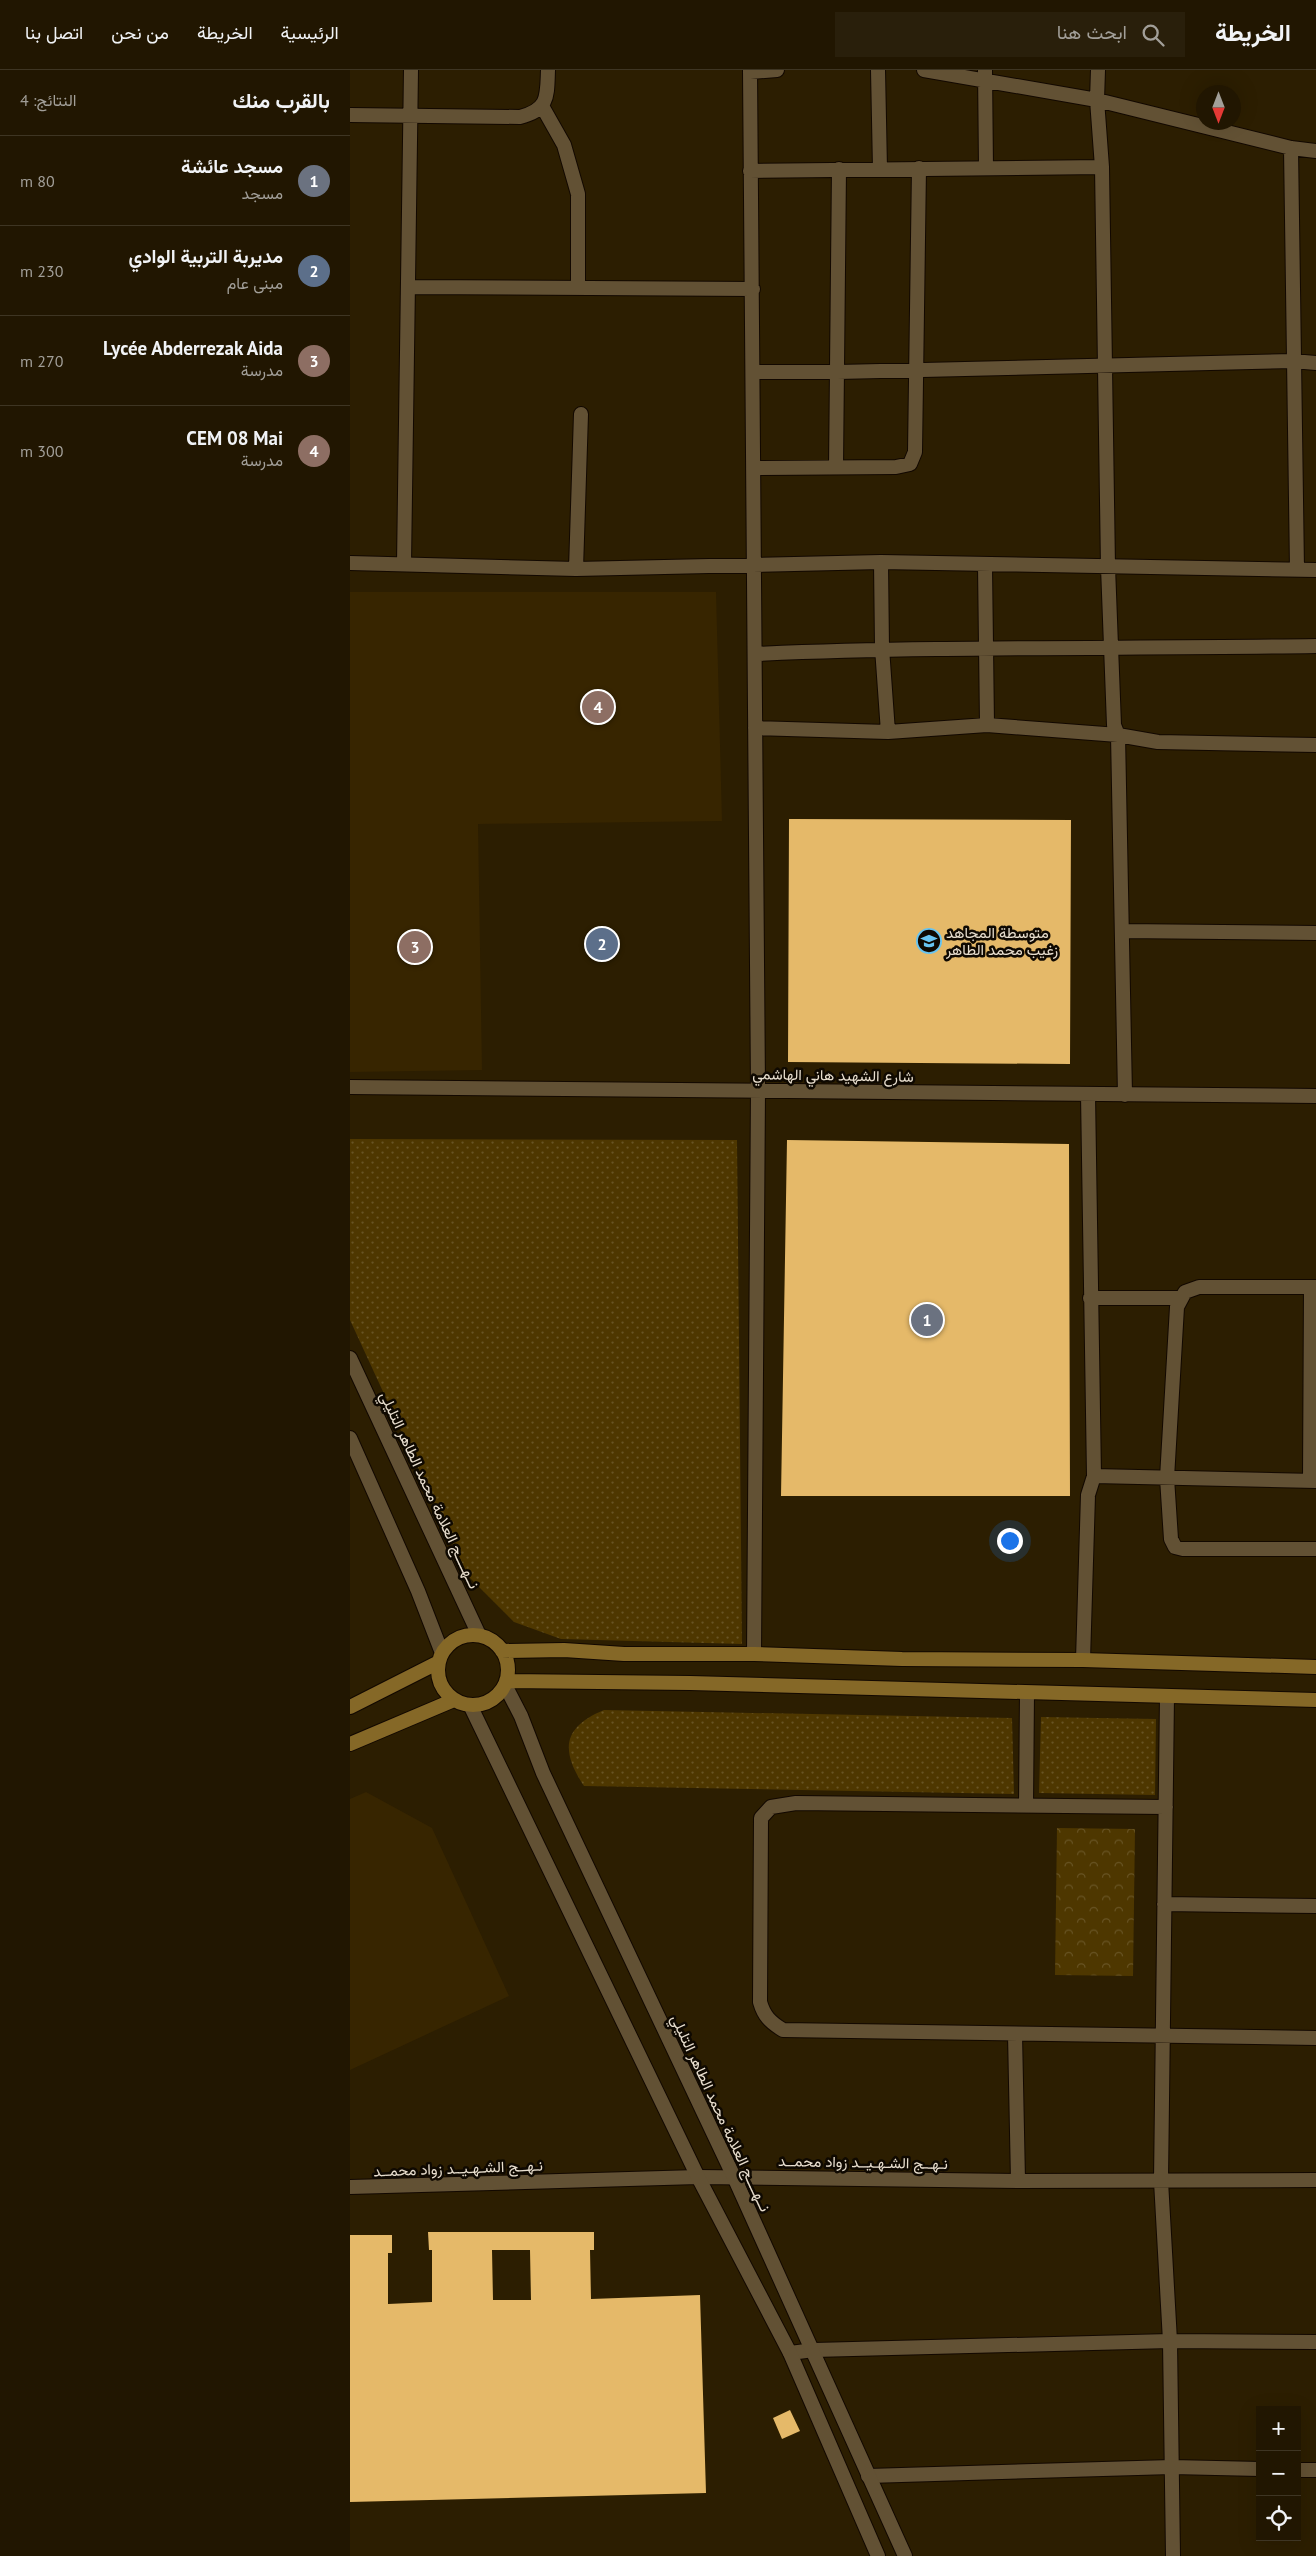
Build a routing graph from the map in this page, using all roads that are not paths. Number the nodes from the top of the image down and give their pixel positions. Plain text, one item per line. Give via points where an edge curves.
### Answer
1 (411, 70) edge
2 (548, 70) edge
3 (777, 70) edge
4 (878, 70) edge
5 (924, 70) edge
6 (1098, 70) edge
7 (750, 71) edge
8 (985, 75) edge
9 (1097, 100) junction
10 (542, 106) junction
11 (350, 114) edge
12 (410, 114) junction
13 (1292, 148) junction
14 (1316, 151) edge
15 (1102, 167) junction
16 (919, 168) junction
17 (986, 168) junction
18 (839, 169) junction
19 (880, 169) junction
20 (750, 171) junction
21 (409, 288) junction
22 (578, 288) junction
23 (753, 289) junction
24 (1293, 361) junction
25 (1316, 363) edge
26 (1106, 365) junction
27 (916, 370) junction
28 (753, 372) junction
29 (838, 372) junction
30 (581, 414) dead end
31 (836, 467) junction
32 (753, 468) junction
33 (881, 562) junction
34 (350, 563) edge
35 (404, 564) junction
36 (752, 564) junction
37 (985, 566) junction
38 (1108, 568) junction
39 (576, 569) junction
40 (1297, 570) junction
41 (1316, 570) edge
42 (1316, 646) edge
43 (882, 648) junction
44 (985, 649) junction
45 (1112, 649) junction
46 (755, 654) junction
47 (987, 725) junction
48 (755, 728) junction
49 (888, 732) junction
50 (1118, 735) junction
51 (1316, 744) edge
52 (1122, 931) junction
53 (1316, 933) edge
54 (350, 1087) edge
55 (758, 1090) junction
56 (1088, 1094) junction
57 (1125, 1095) junction
58 (1316, 1096) edge
59 (1313, 1287) edge
60 (1090, 1298) junction
61 (1181, 1298) junction
62 (350, 1358) edge
63 (350, 1438) edge
64 (1094, 1476) junction
65 (1167, 1478) junction
66 (1313, 1480) edge
67 (1316, 1549) edge
68 (479, 1636) junction
69 (502, 1651) junction
70 (754, 1654) junction
71 (441, 1657) junction
72 (1084, 1660) junction
73 (1316, 1667) edge
74 (506, 1683) junction
75 (1027, 1693) junction
76 (1167, 1696) junction
77 (454, 1700) junction
78 (1316, 1700) edge
79 (470, 1705) junction
80 (350, 1707) edge
81 (350, 1744) edge
82 (1026, 1805) junction
83 (1166, 1807) junction
84 (1164, 1904) junction
85 (1316, 1906) edge
86 (1015, 2034) junction
87 (1162, 2035) junction
88 (1316, 2038) edge
89 (698, 2177) junction
90 (734, 2177) junction
91 (1316, 2180) edge
92 (1018, 2181) junction
93 (1162, 2181) junction
94 (350, 2187) edge
95 (1170, 2342) junction
96 (1316, 2342) edge
97 (814, 2350) junction
98 (790, 2353) junction
99 (1172, 2467) junction
100 (1256, 2469) edge
101 (1301, 2470) edge
102 (1316, 2470) edge
103 (868, 2476) junction
104 (878, 2556) edge
105 (905, 2556) edge
106 (1174, 2556) edge

1 - 12 street
2 - 10 street via 547,95
3 - 7 street
4 - 19 street
5 - 8 street
6 - 9 street
7 - 20 street
8 - 9 street
8 - 17 street
9 - 13 street
9 - 15 street
10 - 12 street via 534,114 520,117
10 - 22 street via 564,145 578,194
11 - 12 street
12 - 21 street
13 - 14 street
13 - 24 street
15 - 17 street
15 - 26 street
16 - 17 street
16 - 19 street
16 - 27 street
18 - 19 street
18 - 20 street
18 - 29 street
20 - 23 street
21 - 22 street
21 - 35 street
22 - 23 street
23 - 28 street
24 - 25 street
24 - 26 street
24 - 40 street
26 - 27 street
26 - 38 street
27 - 29 street
27 - 31 street via 915,452 910,464
28 - 29 street
28 - 32 street
29 - 31 street
30 - 39 street
31 - 32 street
32 - 36 street
33 - 36 street
33 - 37 street
33 - 43 street
34 - 35 street
35 - 39 street
36 - 39 street
36 - 46 street
37 - 38 street
37 - 44 street
38 - 40 street
38 - 45 street
40 - 41 street
42 - 45 street
43 - 44 street
43 - 46 street
43 - 49 street
44 - 45 street
44 - 47 street
45 - 50 street via 1114,725
46 - 48 street
47 - 49 street
47 - 50 street
48 - 49 street
48 - 55 street
50 - 51 street via 1158,742
50 - 52 street
52 - 53 street
52 - 57 street
54 - 55 street, شارع الشهيد هاني الهاشمي
55 - 56 street, شارع الشهيد هاني الهاشمي
55 - 70 street
56 - 57 street, شارع الشهيد هاني الهاشمي
56 - 60 street
57 - 58 street, شارع الشهيد هاني الهاشمي
59 - 61 street via 1199,1287 1185,1292
59 - 66 street
60 - 61 street
60 - 64 street
61 - 65 street via 1177,1307
62 - 68 street, نــهــــج العلامة محمد الطاهر التليلي
63 - 71 street via 418,1591
64 - 65 street
64 - 72 street via 1088,1495
65 - 66 street
65 - 67 street via 1171,1539 1175,1547
68 - 69 main road via 492,1641
68 - 71 main road via 458,1638
69 - 70 main road
69 - 74 main road via 508,1665
70 - 72 main road
71 - 77 main road via 440,1683
71 - 80 main road
72 - 73 main road
74 - 75 main road via 690,1683
74 - 79 main road via 491,1700
74 - 90 street, نــهــــج العلامة محمد الطاهر التليلي via 543,1772
75 - 76 main road
75 - 82 street
76 - 78 main road
76 - 83 street
77 - 79 main road
77 - 81 main road
79 - 89 street
82 - 83 street
82 - 86 street via 796,1803 771,1807 761,1818 760,2002 770,2022 783,2030
83 - 84 street
84 - 85 street
84 - 87 street
86 - 87 street
86 - 92 street
87 - 88 street
87 - 93 street
89 - 90 street, نـهــج الشـهـيــد زواد محمــد
89 - 94 street, نـهــج الشـهـيــد زواد محمــد
89 - 98 street
90 - 92 street, نـهــج الشـهـيــد زواد محمــد
90 - 97 street, نــهــــج العلامة محمد الطاهر التليلي
91 - 93 street, نـهــج الشـهـيــد زواد محمــد
92 - 93 street, نـهــج الشـهـيــد زواد محمــد
93 - 95 street
95 - 96 street
95 - 97 street
95 - 99 street
97 - 98 street
97 - 103 street, نــهــــج العلامة محمد الطاهر التليلي
98 - 104 street
99 - 100 street
99 - 103 street
99 - 106 street
101 - 102 street
103 - 105 street, نــهــــج العلامة محمد الطاهر التليلي

